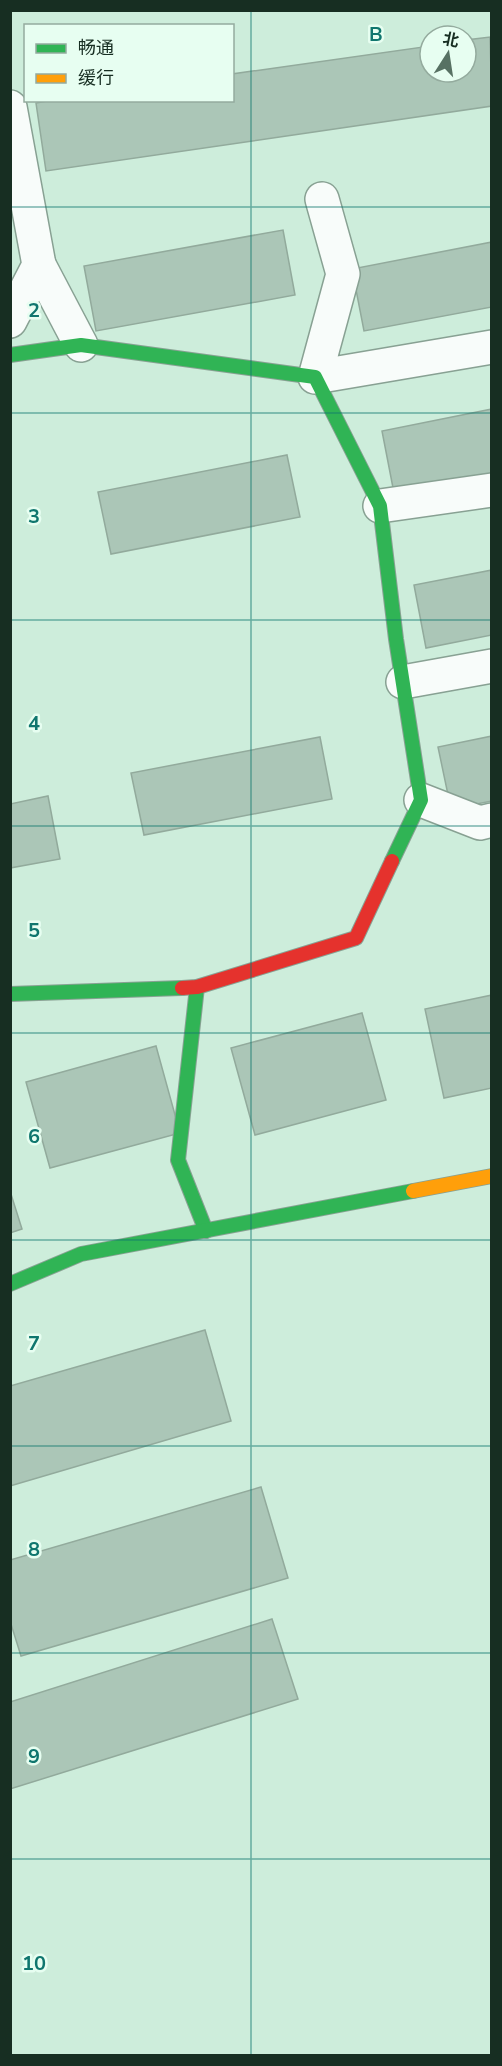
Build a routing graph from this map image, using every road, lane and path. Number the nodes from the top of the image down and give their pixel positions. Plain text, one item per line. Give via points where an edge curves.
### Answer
1 (10, 107) edge
2 (322, 199) dead end
3 (39, 265) junction
4 (10, 321) edge
5 (81, 345) junction
6 (492, 347) edge
7 (10, 355) edge
8 (315, 377) junction
9 (492, 490) edge
10 (380, 506) junction
11 (492, 666) edge
12 (403, 682) junction
13 (421, 800) junction
14 (492, 820) edge
15 (197, 987) junction
16 (10, 994) edge
17 (492, 1176) edge
18 (206, 1231) junction
19 (10, 1284) edge

1 - 3 street
2 - 8 street via 343,274
3 - 4 street
3 - 5 street
5 - 7 street
5 - 8 street
6 - 8 street
8 - 10 street
9 - 10 street
10 - 12 street
11 - 12 street
12 - 13 street
13 - 14 street via 480,823
13 - 15 street via 356,938
15 - 16 street
15 - 18 street via 178,1160
17 - 18 street
18 - 19 street via 81,1254

